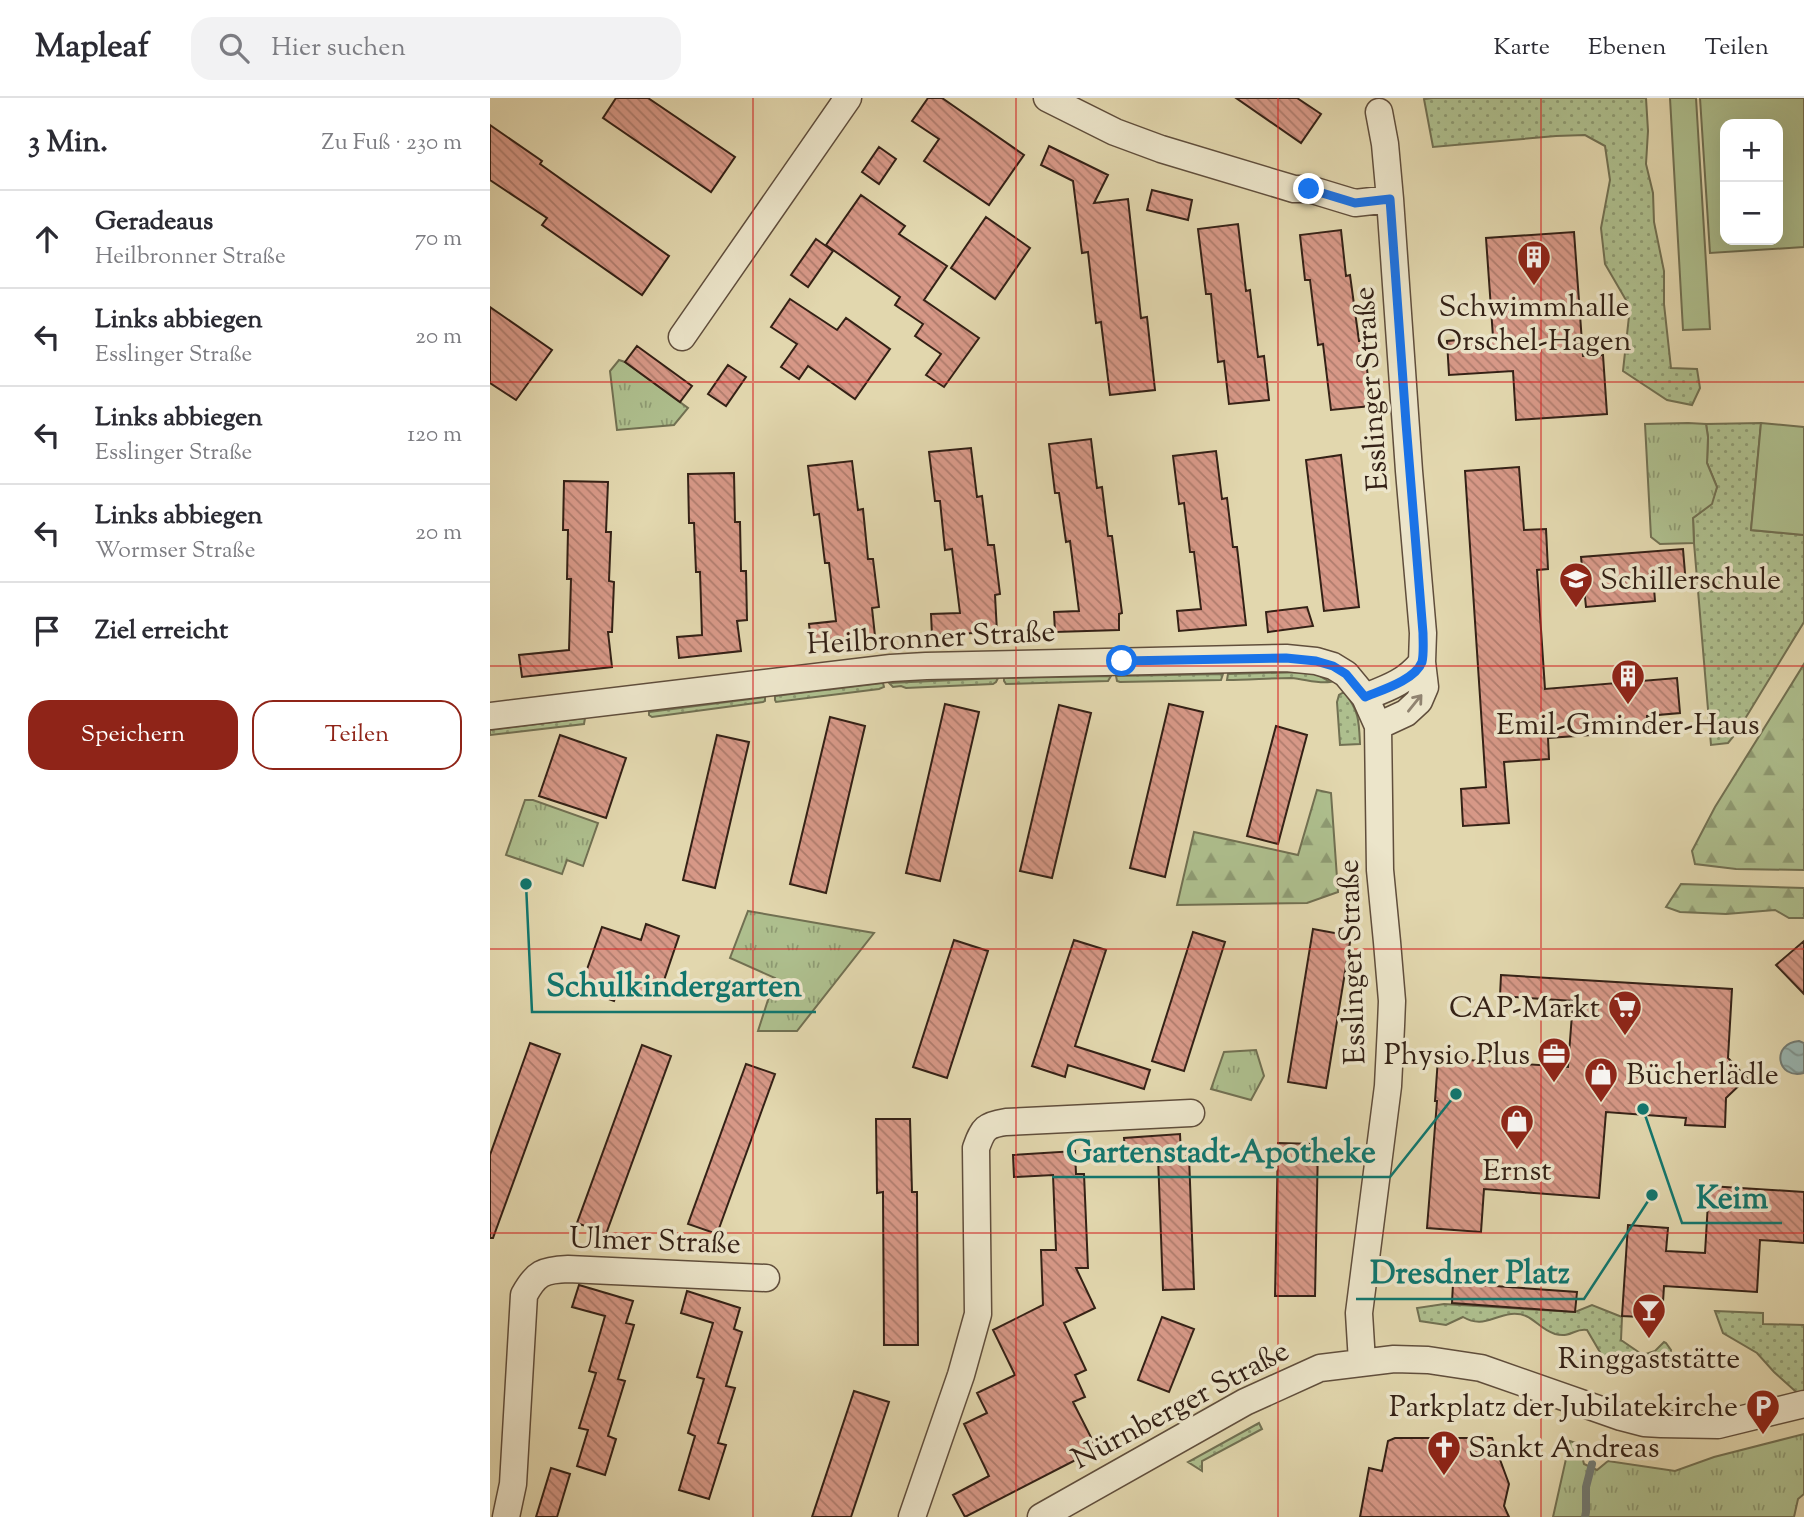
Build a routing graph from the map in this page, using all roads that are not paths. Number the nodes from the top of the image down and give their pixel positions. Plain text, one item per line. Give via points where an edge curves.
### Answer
1 (848, 98) edge
2 (1047, 98) edge
3 (1379, 112) dead end
4 (1390, 199) junction
5 (682, 337) dead end
6 (1422, 662) junction
7 (1365, 697) junction
8 (490, 716) edge
9 (1378, 726) junction
10 (1191, 1113) dead end
11 (766, 1278) dead end
12 (1362, 1362) junction
13 (1804, 1404) edge
14 (506, 1517) edge
15 (912, 1517) edge
16 (1041, 1517) edge

1 - 5 street
2 - 4 street via 1096,124 1161,149 1294,189 1355,203
3 - 4 street, Esslinger Straße
4 - 6 street, Esslinger Straße
6 - 7 street via 1412,675
9 -> 6 street, Esslinger Straße via 1419,701 1425,687
7 - 8 street, Heilbronner Straße via 1333,666 1294,658 1007,663 891,668
7 - 9 street, Esslinger Straße
9 - 12 street, Esslinger Straße via 1380,870 1392,1001 1388,1086 1359,1313
10 - 15 street via 1006,1122 989,1125 980,1135 976,1147 978,1314
11 - 14 street, Ulmer Straße via 568,1269 549,1270 532,1280 524,1294 513,1484
12 - 13 street, Nürnberger Straße via 1428,1360 1481,1368 1644,1423 1718,1425
12 - 16 street, Nürnberger Straße via 1320,1368 1262,1394

